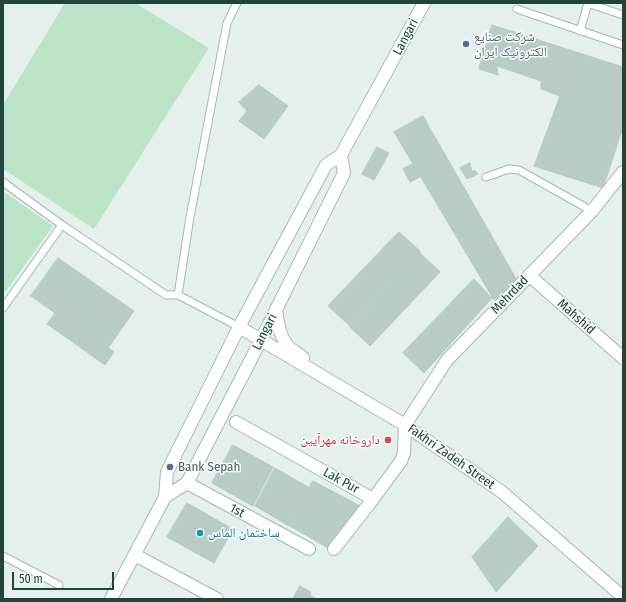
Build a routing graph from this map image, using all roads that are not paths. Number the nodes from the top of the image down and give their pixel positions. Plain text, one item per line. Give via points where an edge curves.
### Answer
1 (237, 3) edge
2 (424, 3) edge
3 (588, 3) edge
4 (517, 10) dead end
5 (623, 14) edge
6 (580, 31) junction
7 (623, 45) edge
8 (341, 155) junction
9 (623, 172) edge
10 (486, 177) dead end
11 (3, 182) edge
12 (592, 211) junction
13 (62, 225) junction
14 (529, 275) junction
15 (178, 295) junction
16 (5, 299) edge
17 (3, 308) edge
18 (276, 309) junction
19 (239, 327) junction
20 (261, 340) junction
21 (623, 358) edge
22 (310, 369) junction
23 (236, 422) dead end
24 (405, 425) junction
25 (187, 483) junction
26 (165, 497) junction
27 (373, 499) junction
28 (308, 549) dead end
29 (334, 549) dead end
30 (135, 555) junction
31 (3, 556) edge
32 (59, 585) dead end
33 (623, 597) edge
34 (111, 599) edge
35 (217, 599) edge

1 - 15 lane via 227,23 190,217
2 - 8 main road, Langari
3 - 5 lane
3 - 6 lane
4 - 6 lane
6 - 7 lane
8 - 18 main road, Langari via 344,173
8 - 19 main road, Langari via 326,165
9 - 12 main road, Mehrdad
10 - 12 lane via 509,170 519,170
11 - 13 lane
12 - 14 main road, Mehrdad
13 - 15 lane via 166,295
13 - 16 lane
14 - 21 main road, Mahshid
14 - 24 main road, Mehrdad via 447,360
15 - 19 lane
16 - 17 lane
18 - 20 main road, Langari
18 - 22 main road via 281,335 288,346 303,357
19 - 20 main road, Fakhri Zadeh Street
19 - 26 main road, Langari via 167,472
20 - 22 main road, Fakhri Zadeh Street
20 - 25 main road, Langari
22 - 24 main road, Fakhri Zadeh Street
23 - 27 main road, Lak Pur
24 - 27 main road, Lak Pur via 403,457
24 - 33 main road, Fakhri Zadeh Street via 502,492
25 - 26 main road
25 - 28 main road, 1st
26 - 30 main road, Langari
27 - 29 main road
30 - 34 main road, Langari
30 - 35 main road
31 - 32 lane

